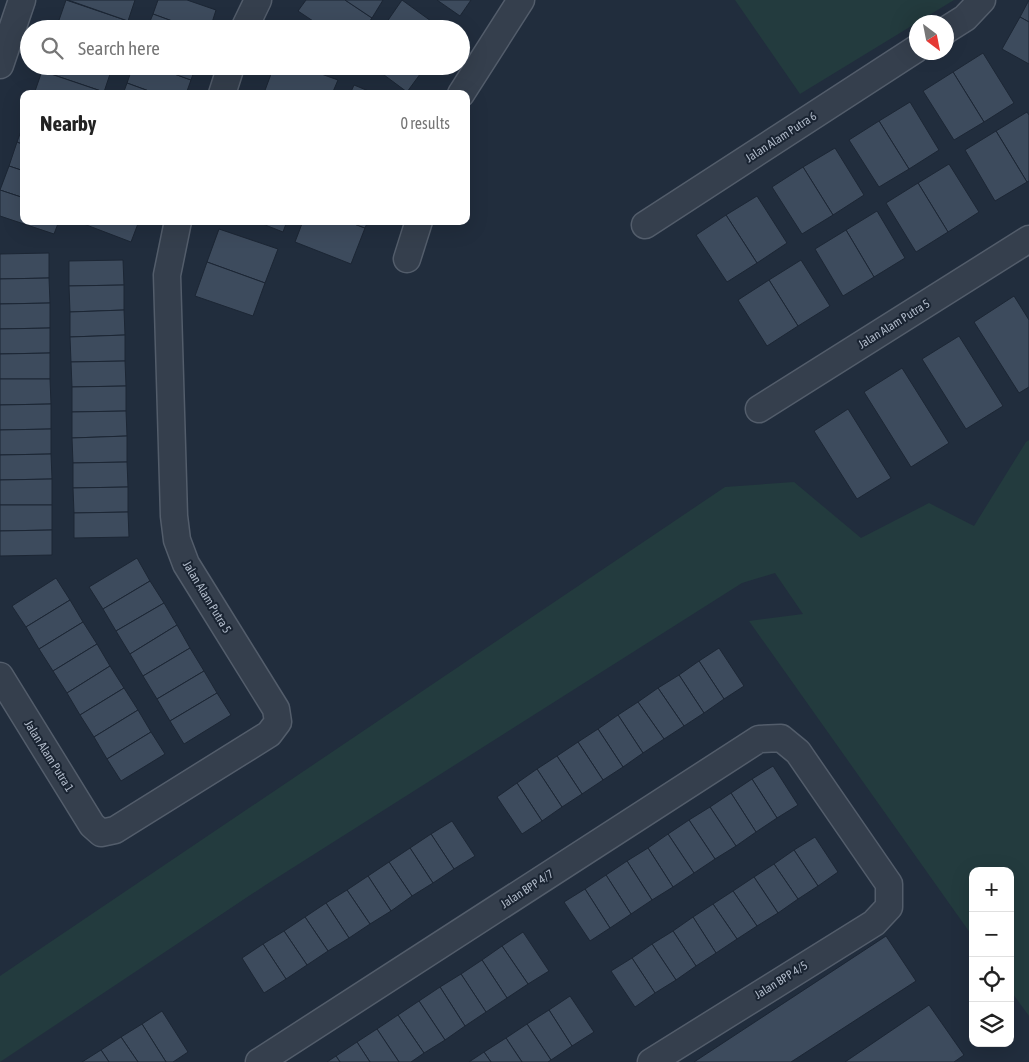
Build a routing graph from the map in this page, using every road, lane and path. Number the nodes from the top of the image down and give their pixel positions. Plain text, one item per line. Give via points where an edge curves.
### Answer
1 (22, 0) edge
2 (258, 0) edge
3 (521, 0) edge
4 (982, 0) edge
5 (248, 20) edge
6 (954, 25) edge
7 (909, 54) edge
8 (0, 65) edge
9 (228, 75) edge
10 (223, 90) edge
11 (464, 90) edge
12 (177, 225) edge
13 (417, 225) edge
14 (644, 225) dead end
15 (1029, 239) edge
16 (407, 258) dead end
17 (759, 409) dead end
18 (0, 676) edge
19 (101, 833) joint
20 (890, 884) joint
21 (258, 1062) edge
22 (651, 1062) edge

1 - 8 street
2 - 5 street
3 - 11 street
4 - 6 street
7 - 14 street, Jalan Alam Putra 6
9 - 10 street
12 - 19 street, Jalan Alam Putra 5 via 167,275 177,540 186,564 276,709 278,722 270,734 115,830
13 - 16 street
15 - 17 street, Jalan Alam Putra 5
18 - 19 street, Jalan Alam Putra 1 via 92,825
20 - 21 street, Jalan BPP 4/7 via 798,752 781,738 759,739
20 - 22 street, Jalan BPP 4/5 via 889,907 874,923

